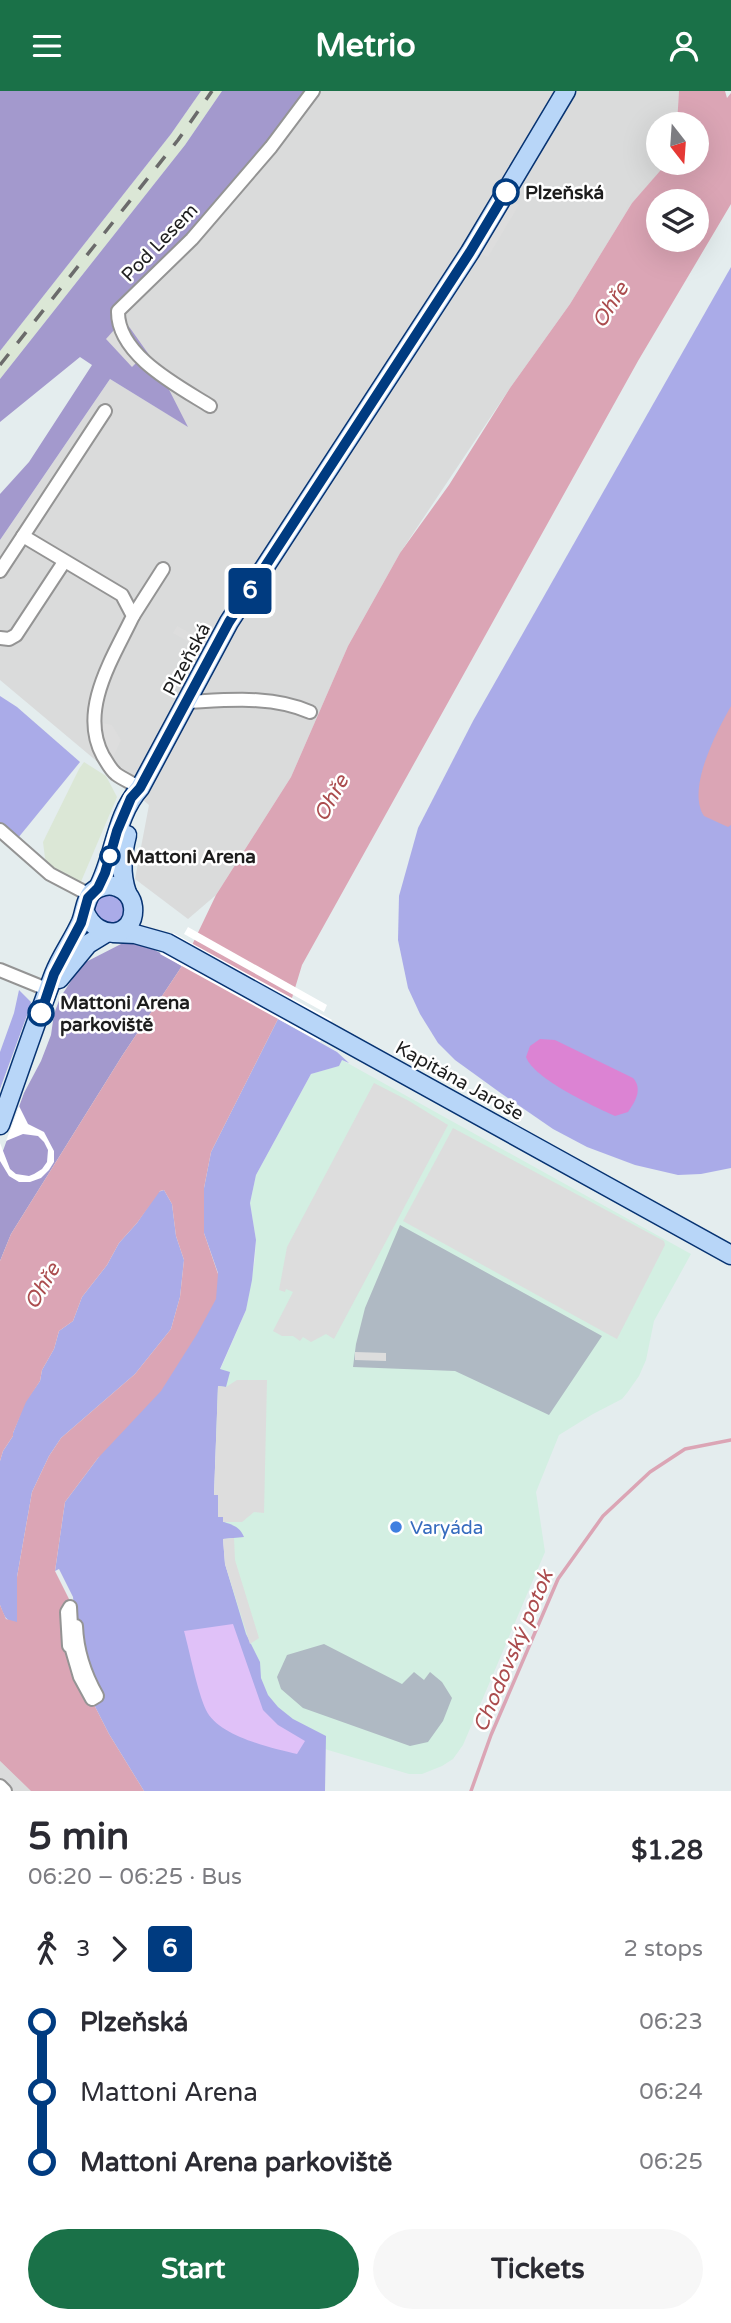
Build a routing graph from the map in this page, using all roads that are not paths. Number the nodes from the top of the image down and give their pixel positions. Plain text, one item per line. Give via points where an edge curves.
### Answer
1 (313, 91) edge
2 (566, 91) edge
3 (210, 406) dead end
4 (105, 411) dead end
5 (23, 536) junction
6 (64, 562) junction
7 (163, 569) dead end
8 (0, 571) edge
9 (133, 616) junction
10 (0, 638) edge
11 (187, 702) junction
12 (310, 712) dead end
13 (140, 788) junction
14 (0, 830) edge
15 (91, 899) junction
16 (130, 900) junction
17 (110, 933) junction
18 (167, 943) junction
19 (0, 970) edge
20 (49, 990) junction
21 (0, 1125) edge
22 (731, 1255) edge
23 (80, 1677) joint
24 (0, 1786) edge
25 (5, 1791) edge

1 - 3 street, Pod Lesem via 192,239 118,311 123,335 150,368
2 - 11 street, Plzeňská via 470,252 229,622
4 - 5 street
5 - 6 street
5 - 8 street
6 - 9 street via 122,595
6 - 10 street via 16,635
7 - 9 street
9 - 13 street via 104,678 94,717 96,743 109,766
11 - 12 street via 255,700
11 - 13 street, Plzeňská
13 - 15 street, Plzeňská via 131,798
13 - 16 street, Plzeňská via 122,857
14 - 15 street via 50,874
15 - 16 street via 115,886
15 - 17 street via 93,927
15 - 20 street, Plzeňská
16 - 17 street via 132,917 123,929
16 - 18 street, Kapitána Jaroše via 139,917
17 - 18 street, Kapitána Jaroše
17 - 20 street via 88,944
18 - 22 street, Kapitána Jaroše
19 - 20 street
20 - 21 street, Plzeňská
23 - 23 street via 92,1699 97,1696 85,1675 70,1608 69,1646
24 - 25 street

